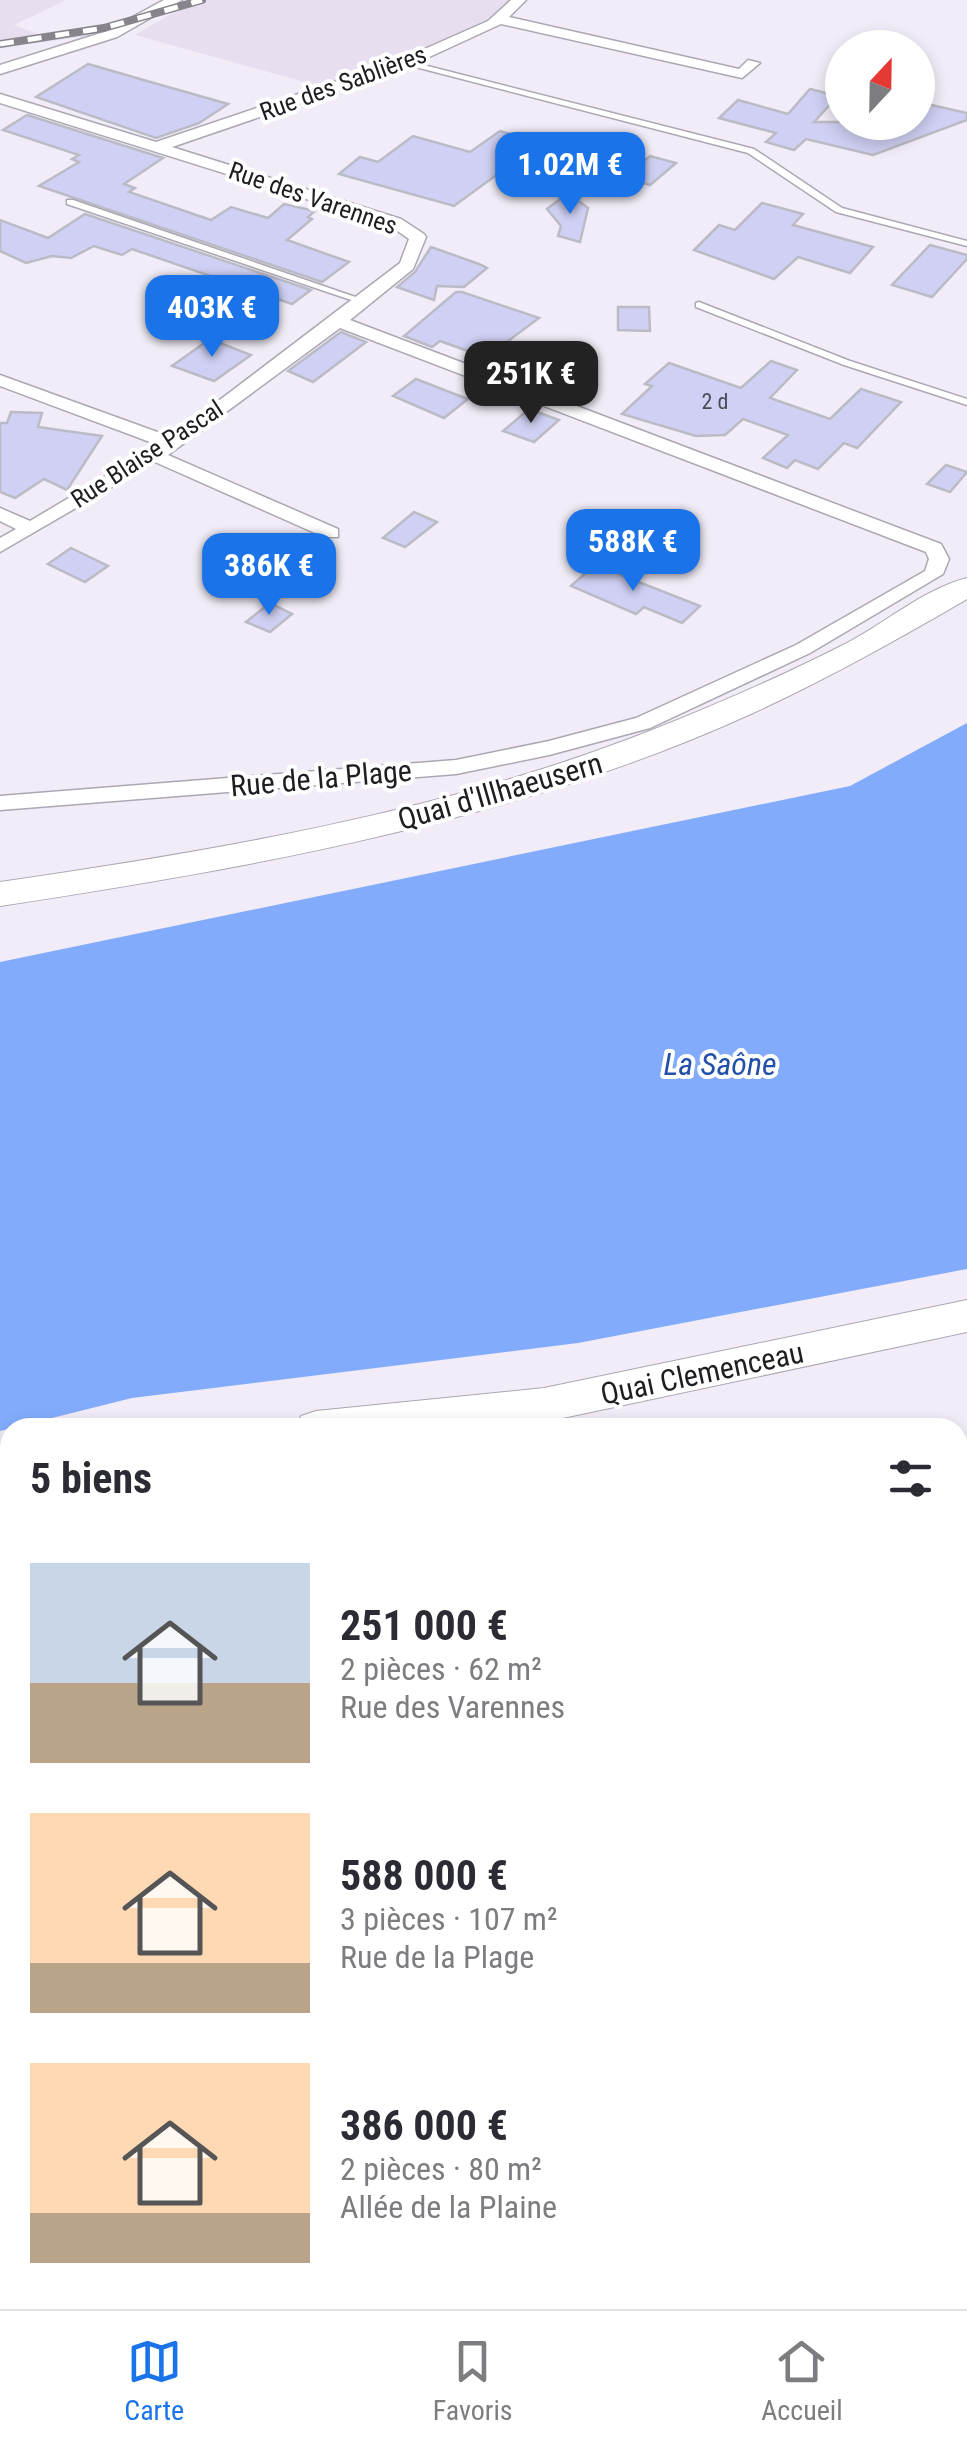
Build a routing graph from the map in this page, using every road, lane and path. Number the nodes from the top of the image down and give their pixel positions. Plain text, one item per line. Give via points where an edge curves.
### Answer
1 (176, 0) edge
2 (519, 0) edge
3 (499, 19) junction
4 (407, 62) junction
5 (753, 63) dead end
6 (0, 70) edge
7 (0, 98) edge
8 (157, 147) junction
9 (70, 202) dead end
10 (967, 244) edge
11 (363, 301) junction
12 (698, 305) dead end
13 (338, 321) junction
14 (0, 380) edge
15 (967, 402) edge
16 (173, 444) junction
17 (154, 455) junction
18 (0, 514) edge
19 (30, 528) junction
20 (331, 533) dead end
21 (0, 546) edge
22 (967, 587) edge
23 (0, 802) edge
24 (0, 894) edge
25 (967, 1316) edge
26 (415, 1418) edge

1 - 6 street via 112,34
2 - 3 street, Rue des Sablières
3 - 4 street, Rue des Sablières
3 - 5 street via 742,74
4 - 8 street, Rue des Sablières
4 - 10 lane via 751,150 839,210
7 - 8 street, Rue des Varennes
8 - 11 street, Rue des Varennes via 395,222 418,237 407,265
9 - 11 lane
11 - 13 street, Rue des Varennes
12 - 15 lane
13 - 16 street, Rue Blaise Pascal
13 - 23 street, Rue de la Plage via 934,548 939,559 933,574 803,649 642,722 456,767
14 - 16 street
16 - 17 street, Rue Blaise Pascal
17 - 19 street, Rue Blaise Pascal
17 - 20 street
18 - 19 street
19 - 21 street, Rue Blaise Pascal
22 - 24 main road, Quai d'Illhaeusern via 782,690 552,780 323,839
25 - 26 main road, Quai Clemenceau via 544,1405

